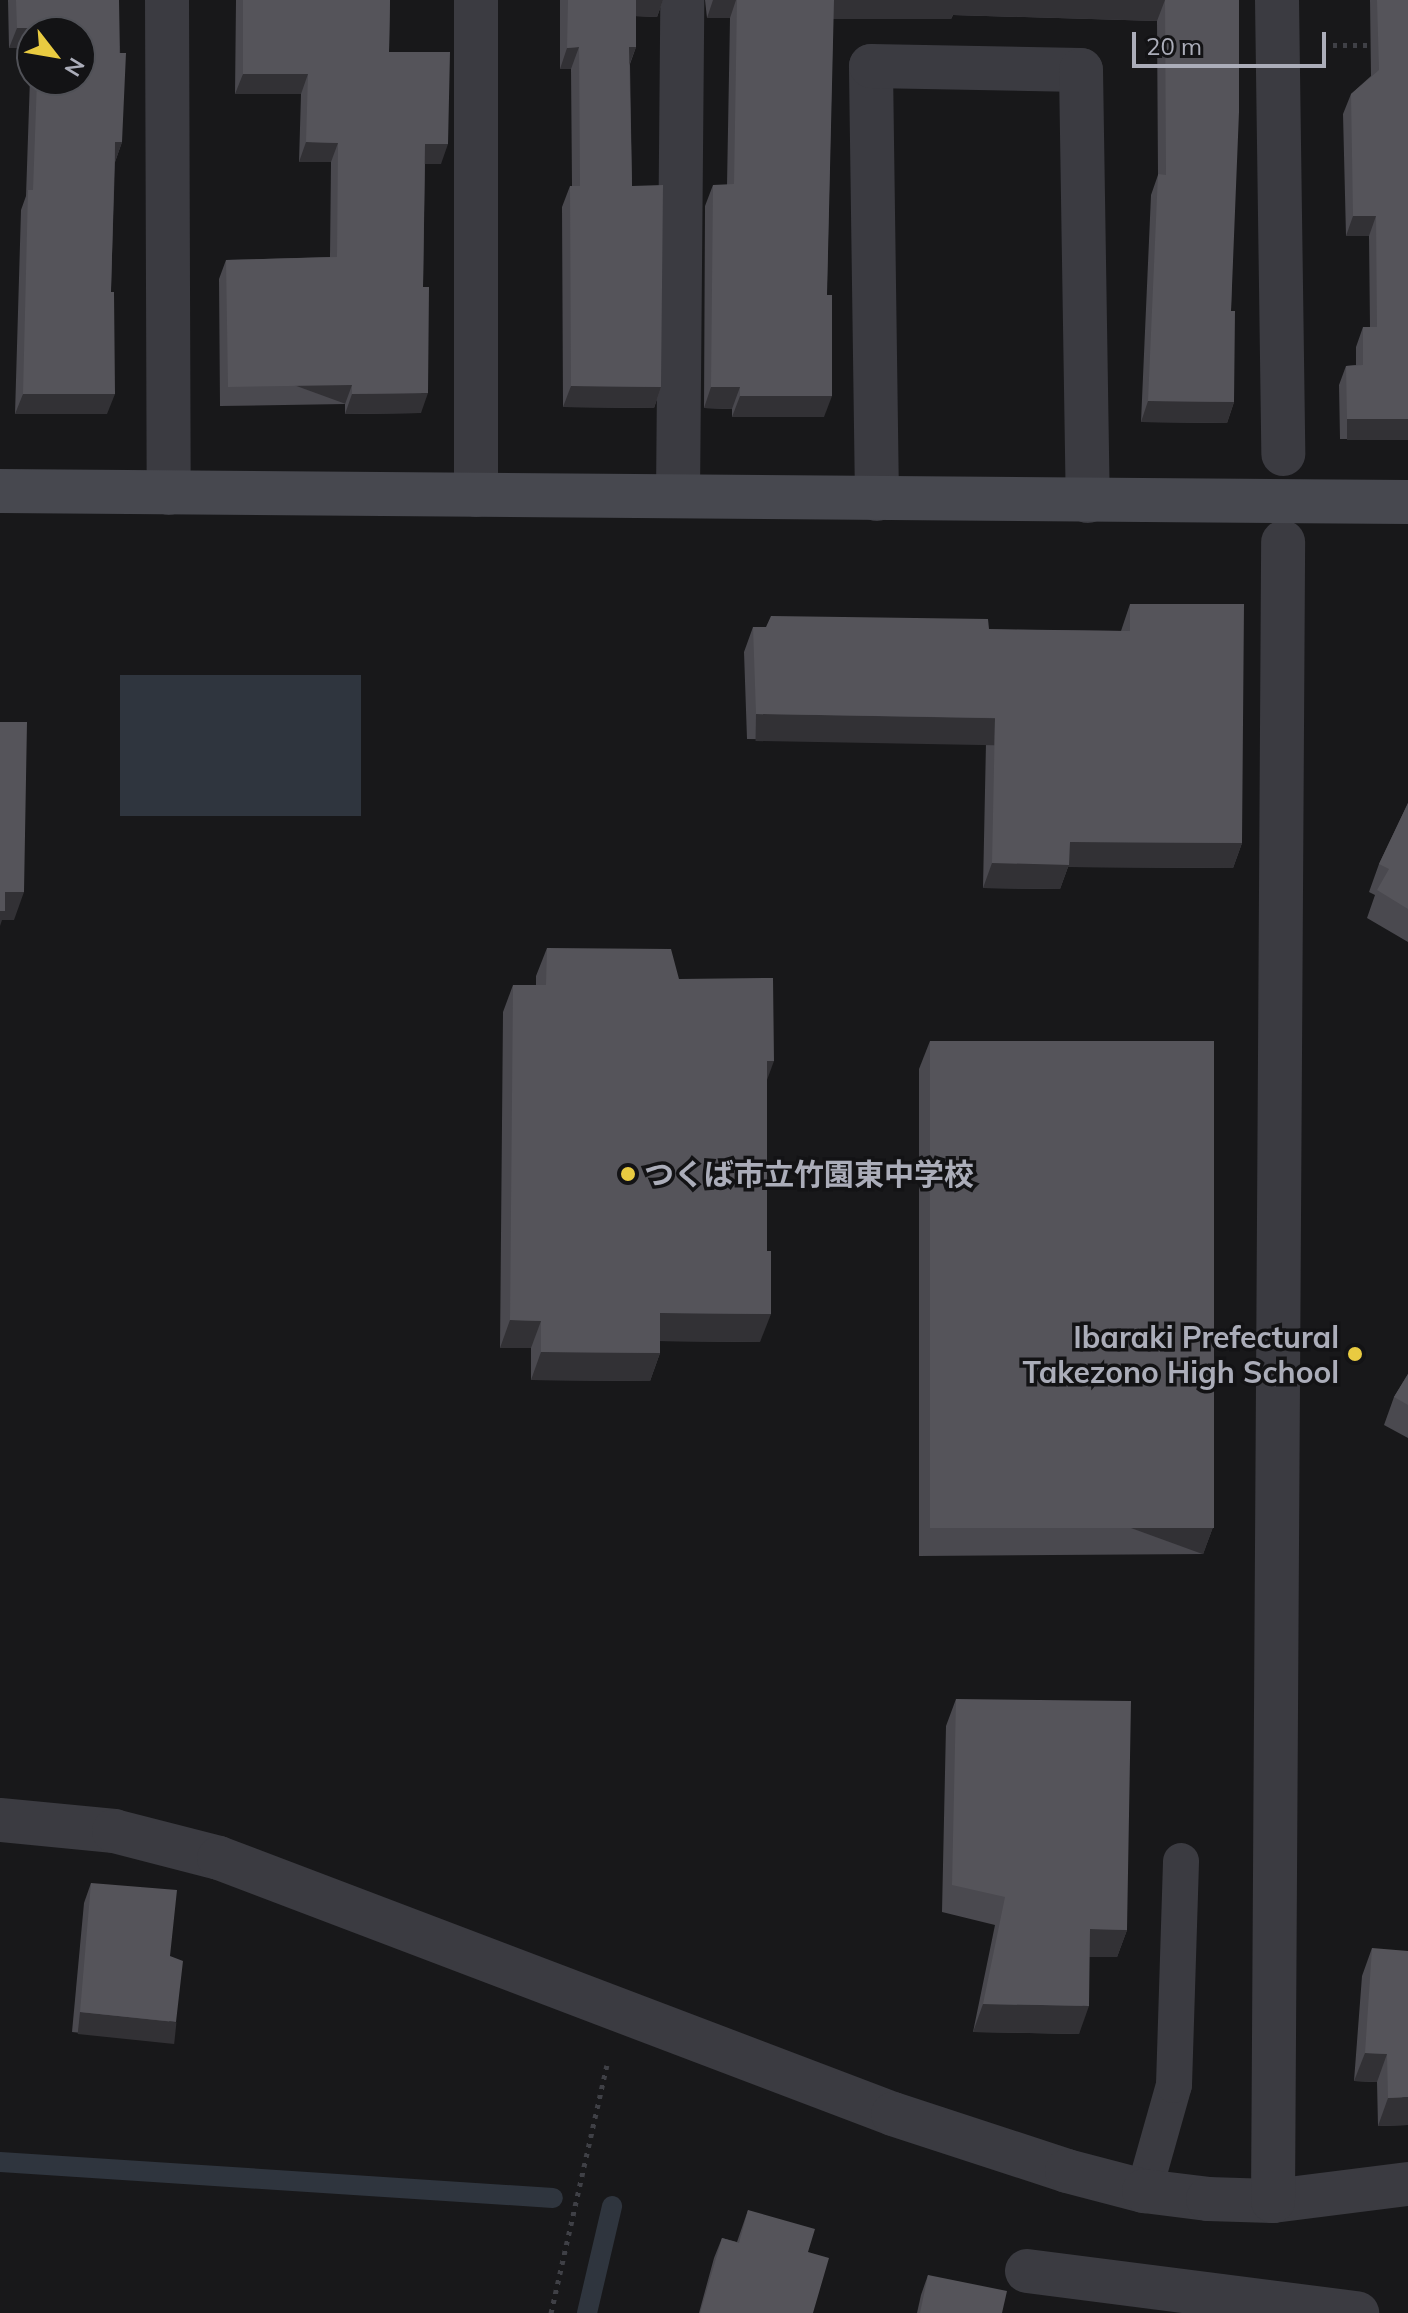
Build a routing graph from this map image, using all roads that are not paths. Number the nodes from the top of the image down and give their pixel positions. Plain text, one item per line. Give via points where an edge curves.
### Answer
1 (167, 0) edge
2 (476, 0) edge
3 (682, 0) edge
4 (1277, 0) edge
5 (1283, 454) dead end
6 (0, 491) edge
7 (169, 493) junction
8 (476, 495) junction
9 (678, 496) junction
10 (877, 499) junction
11 (1088, 501) junction
12 (1408, 502) edge
13 (1283, 542) dead end
14 (0, 1820) edge
15 (1181, 1861) dead end
16 (1408, 2184) edge
17 (1144, 2191) junction
18 (1273, 2201) junction
19 (1027, 2271) dead end
20 (1357, 2313) edge

1 - 7 street
2 - 8 street
3 - 9 street
4 - 5 street
6 - 7 street
7 - 8 street
8 - 9 street
9 - 10 street
10 - 11 street
10 - 11 street via 871,66 1081,70
11 - 12 street
13 - 18 street
14 - 17 street via 114,1831 219,1858 893,2114
15 - 17 lane via 1174,2085
16 - 18 street
17 - 18 street
19 - 20 street

